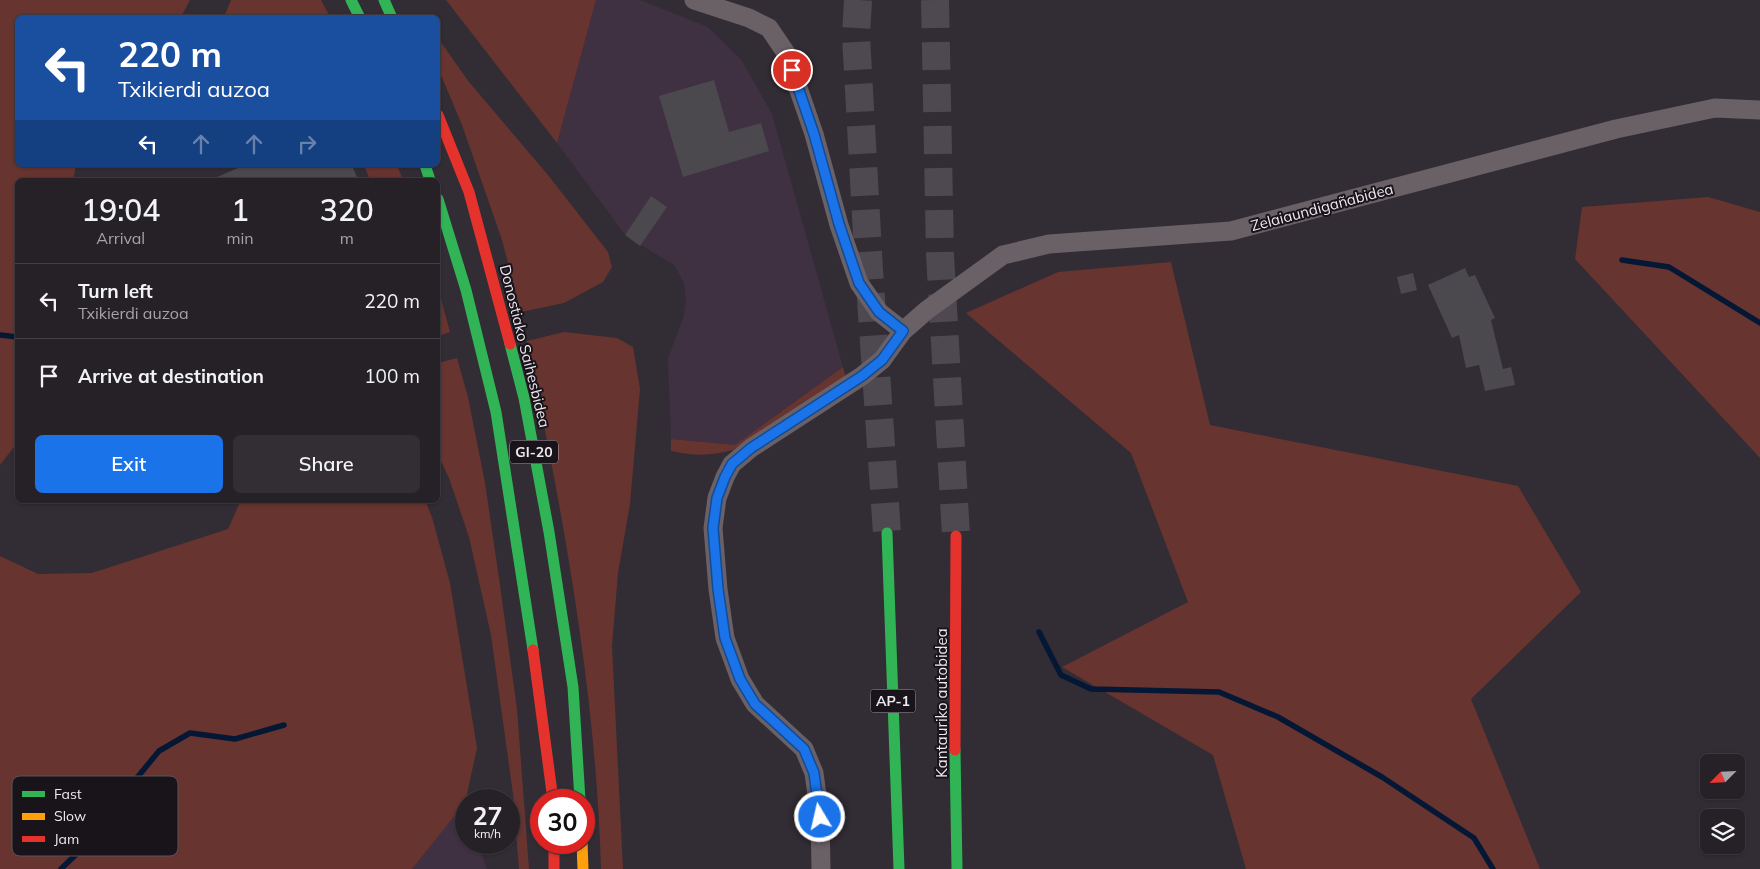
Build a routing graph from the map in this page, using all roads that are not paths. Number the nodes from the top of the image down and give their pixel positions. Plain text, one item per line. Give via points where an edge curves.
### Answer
1 (351, 0) edge
2 (384, 0) edge
3 (694, 0) edge
4 (358, 15) edge
5 (391, 15) edge
6 (1760, 110) edge
7 (440, 120) edge
8 (440, 206) edge
9 (903, 331) junction
10 (887, 533) tunnel mouth
11 (956, 536) tunnel mouth
12 (552, 789) edge
13 (579, 789) edge
14 (554, 854) edge
15 (582, 854) edge
16 (554, 869) edge
17 (583, 869) edge
18 (821, 869) edge
19 (899, 869) edge
20 (957, 869) edge

1 - 4 highway
2 - 5 highway
3 - 9 street via 769,28 786,53 859,283 879,312
6 - 9 street, Zelaiaundigañabidea via 1715,108 1616,129 1231,231 1049,244 1003,255
7 - 13 highway, Donostiako Saihesbidea / GI-20 via 469,192 524,398 573,687
8 - 12 highway, GI-20 via 466,290 496,412
9 - 18 street, Zelaiaundigañabidea via 882,360 862,376 751,448 732,464 717,498 713,528 725,638 740,679 755,704 804,749 814,773 820,817
10 - 19 highway, AP-1
11 - 20 highway, Kantauriko autobidea
14 - 16 highway
15 - 17 highway

